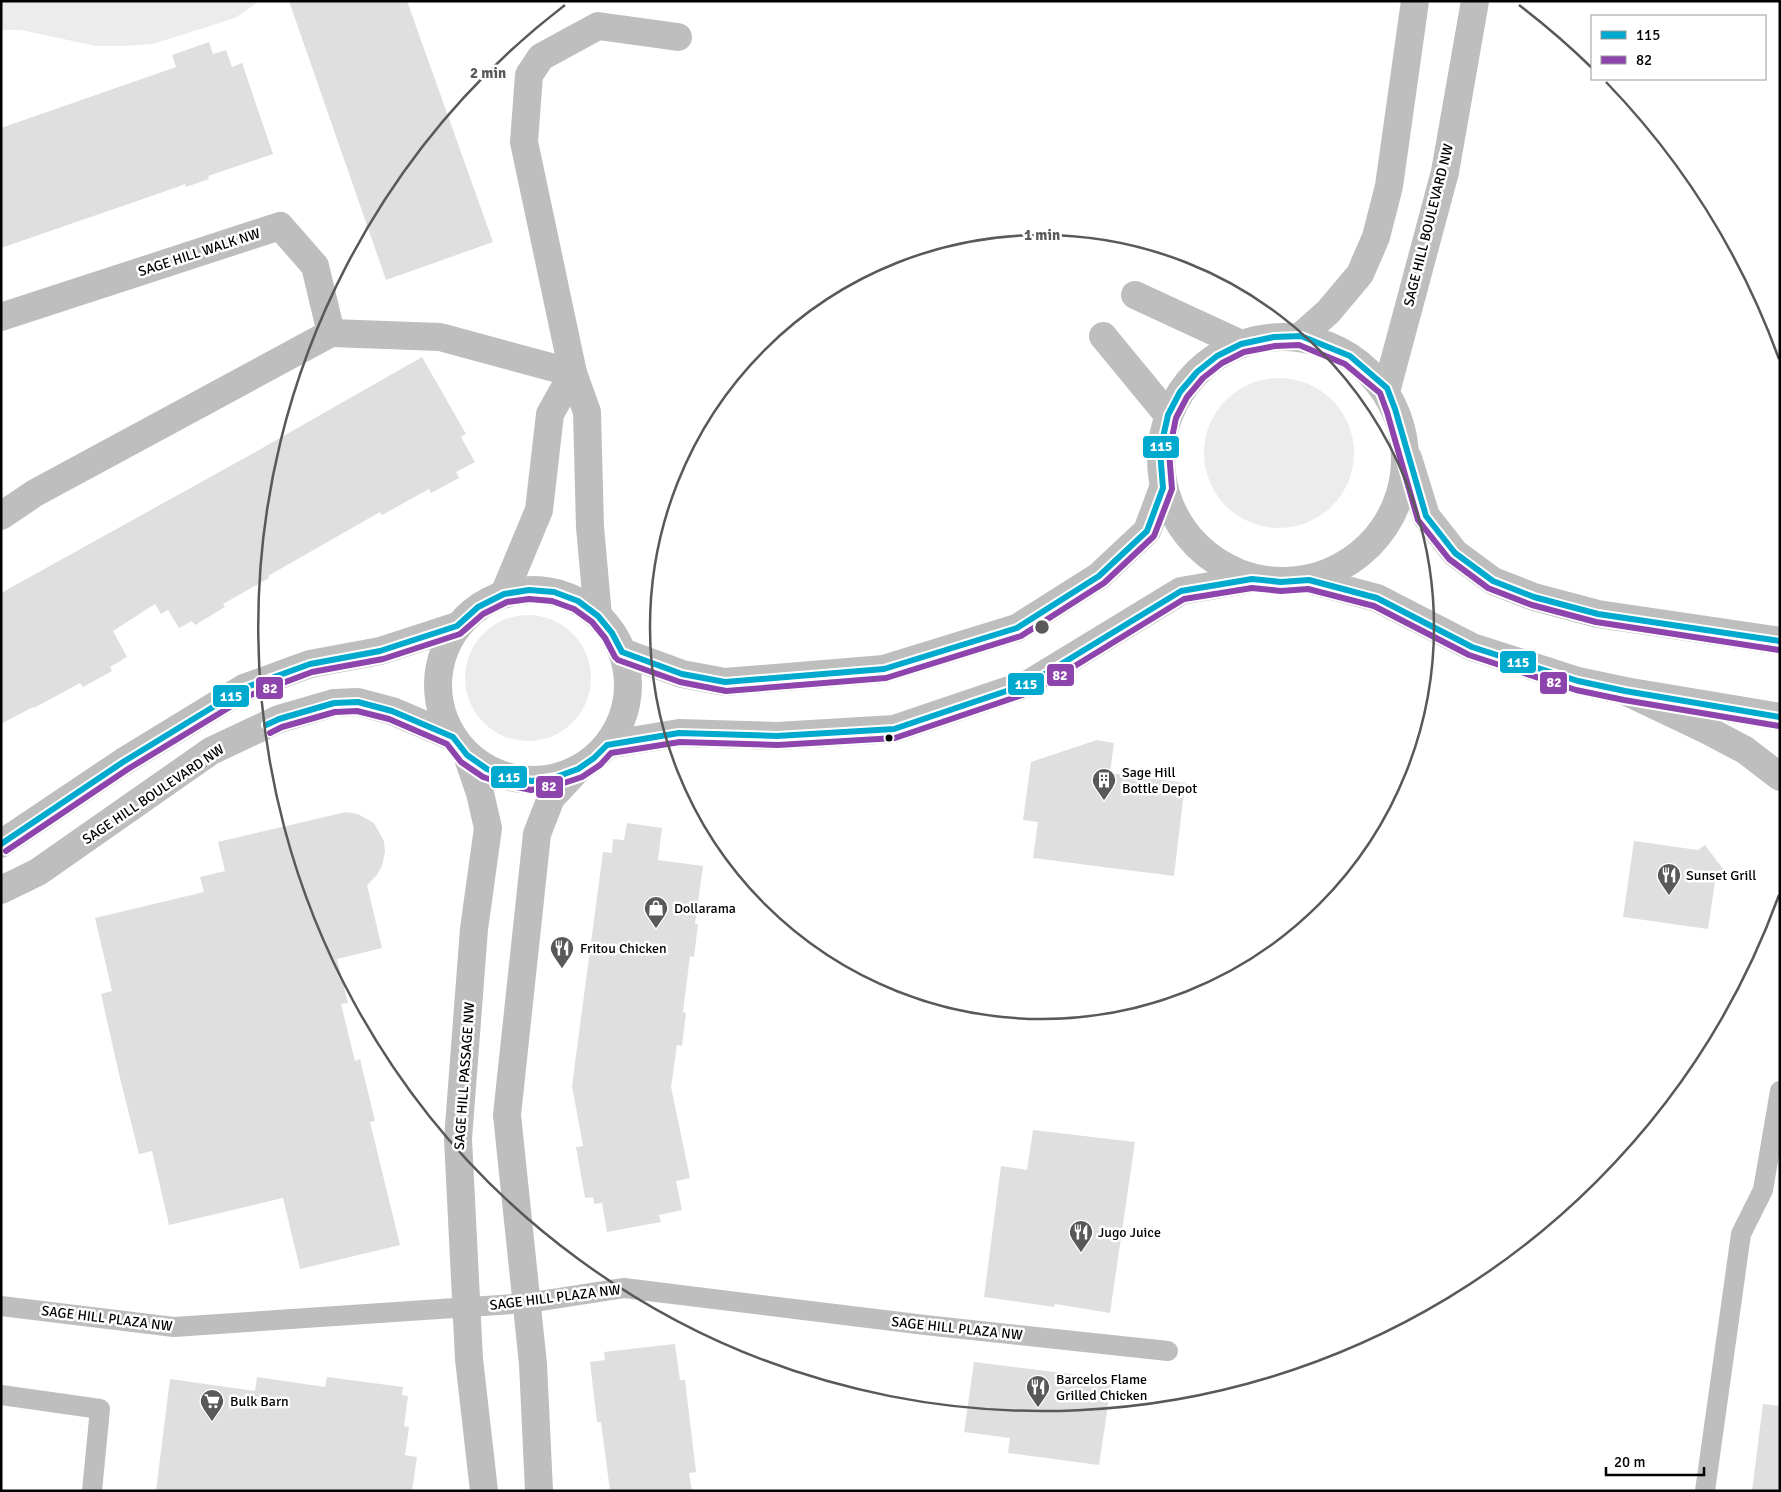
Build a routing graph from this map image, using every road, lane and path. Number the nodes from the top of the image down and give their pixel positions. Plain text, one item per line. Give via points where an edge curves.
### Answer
1 (1415, 1) edge
2 (1475, 1) edge
3 (678, 37) dead end
4 (1135, 295) dead end
5 (1, 317) edge
6 (332, 333) junction
7 (1103, 336) dead end
8 (1301, 336) junction
9 (1241, 344) junction
10 (573, 373) junction
11 (1387, 388) junction
12 (1168, 415) junction
13 (1405, 447) junction
14 (1163, 488) junction
15 (1, 516) edge
16 (1252, 579) junction
17 (1310, 580) junction
18 (504, 594) junction
19 (598, 616) junction
20 (458, 626) junction
21 (1780, 641) edge
22 (622, 652) junction
23 (1625, 691) junction
24 (1780, 717) edge
25 (607, 745) junction
26 (460, 746) junction
27 (578, 769) junction
28 (1780, 777) edge
29 (1, 844) edge
30 (1, 890) edge
31 (1780, 1091) edge
32 (526, 1303) junction
33 (1, 1306) edge
34 (466, 1307) junction
35 (1168, 1351) dead end
36 (1, 1395) edge
37 (92, 1491) edge
38 (484, 1491) edge
39 (539, 1491) edge
40 (1705, 1491) edge

1 - 8 street via 1389,186 1376,237 1360,274 1328,312
2 - 11 street, SAGE HILL BOULEVARD NW via 1445,172
3 - 10 street via 598,26 541,57 530,75 524,142
4 - 9 street
5 - 6 street, SAGE HILL WALK NW via 280,226 315,266
6 - 10 street via 440,337
6 - 15 street via 35,493
7 - 12 street
8 - 9 street via 1274,337
8 - 11 street via 1350,356
9 - 12 street via 1217,356 1197,372 1180,392
10 - 18 street via 550,414 539,510
10 - 19 street via 587,412 590,527
11 - 13 street
12 - 14 street via 1160,451
13 - 17 street via 1404,483 1392,516 1371,545 1343,567
13 - 21 street via 1426,516 1455,553 1493,581 1534,597 1598,614
14 - 16 street via 1175,519 1195,545 1221,566
14 - 22 street via 1147,531 1099,576 1017,628 884,669 725,682 682,674
16 - 17 street
16 - 25 street via 1182,592 1030,683 894,729 776,736 679,733
17 - 23 street via 1377,598 1472,647 1578,681
18 - 19 street via 529,590 554,592 578,601
18 - 20 street via 478,607
19 - 22 street
20 - 26 street, SAGE HILL PASSAGE NW via 443,652 437,681 440,710
20 - 29 street via 380,651 310,664 244,688 123,762
22 - 25 street via 628,676 627,700 620,723
23 - 24 street
23 - 28 street via 1745,750
25 - 27 street
26 - 27 street, SAGE HILL BOULEVARD NW via 487,769 509,777 532,780 556,777
26 - 30 street, SAGE HILL BOULEVARD NW via 392,711 358,702 334,702 279,718 211,751 38,872
26 - 34 street, SAGE HILL PASSAGE NW via 480,793 488,828 474,929 458,1139
27 - 32 street via 551,798 537,834 507,1115
31 - 40 lane via 1763,1190 1741,1234
32 - 34 lane, SAGE HILL PLAZA NW
32 - 35 lane, SAGE HILL PLAZA NW via 624,1288
32 - 39 street via 533,1364
33 - 34 lane, SAGE HILL PLAZA NW via 174,1327
34 - 38 street, SAGE HILL PASSAGE NW
36 - 37 lane via 100,1409

